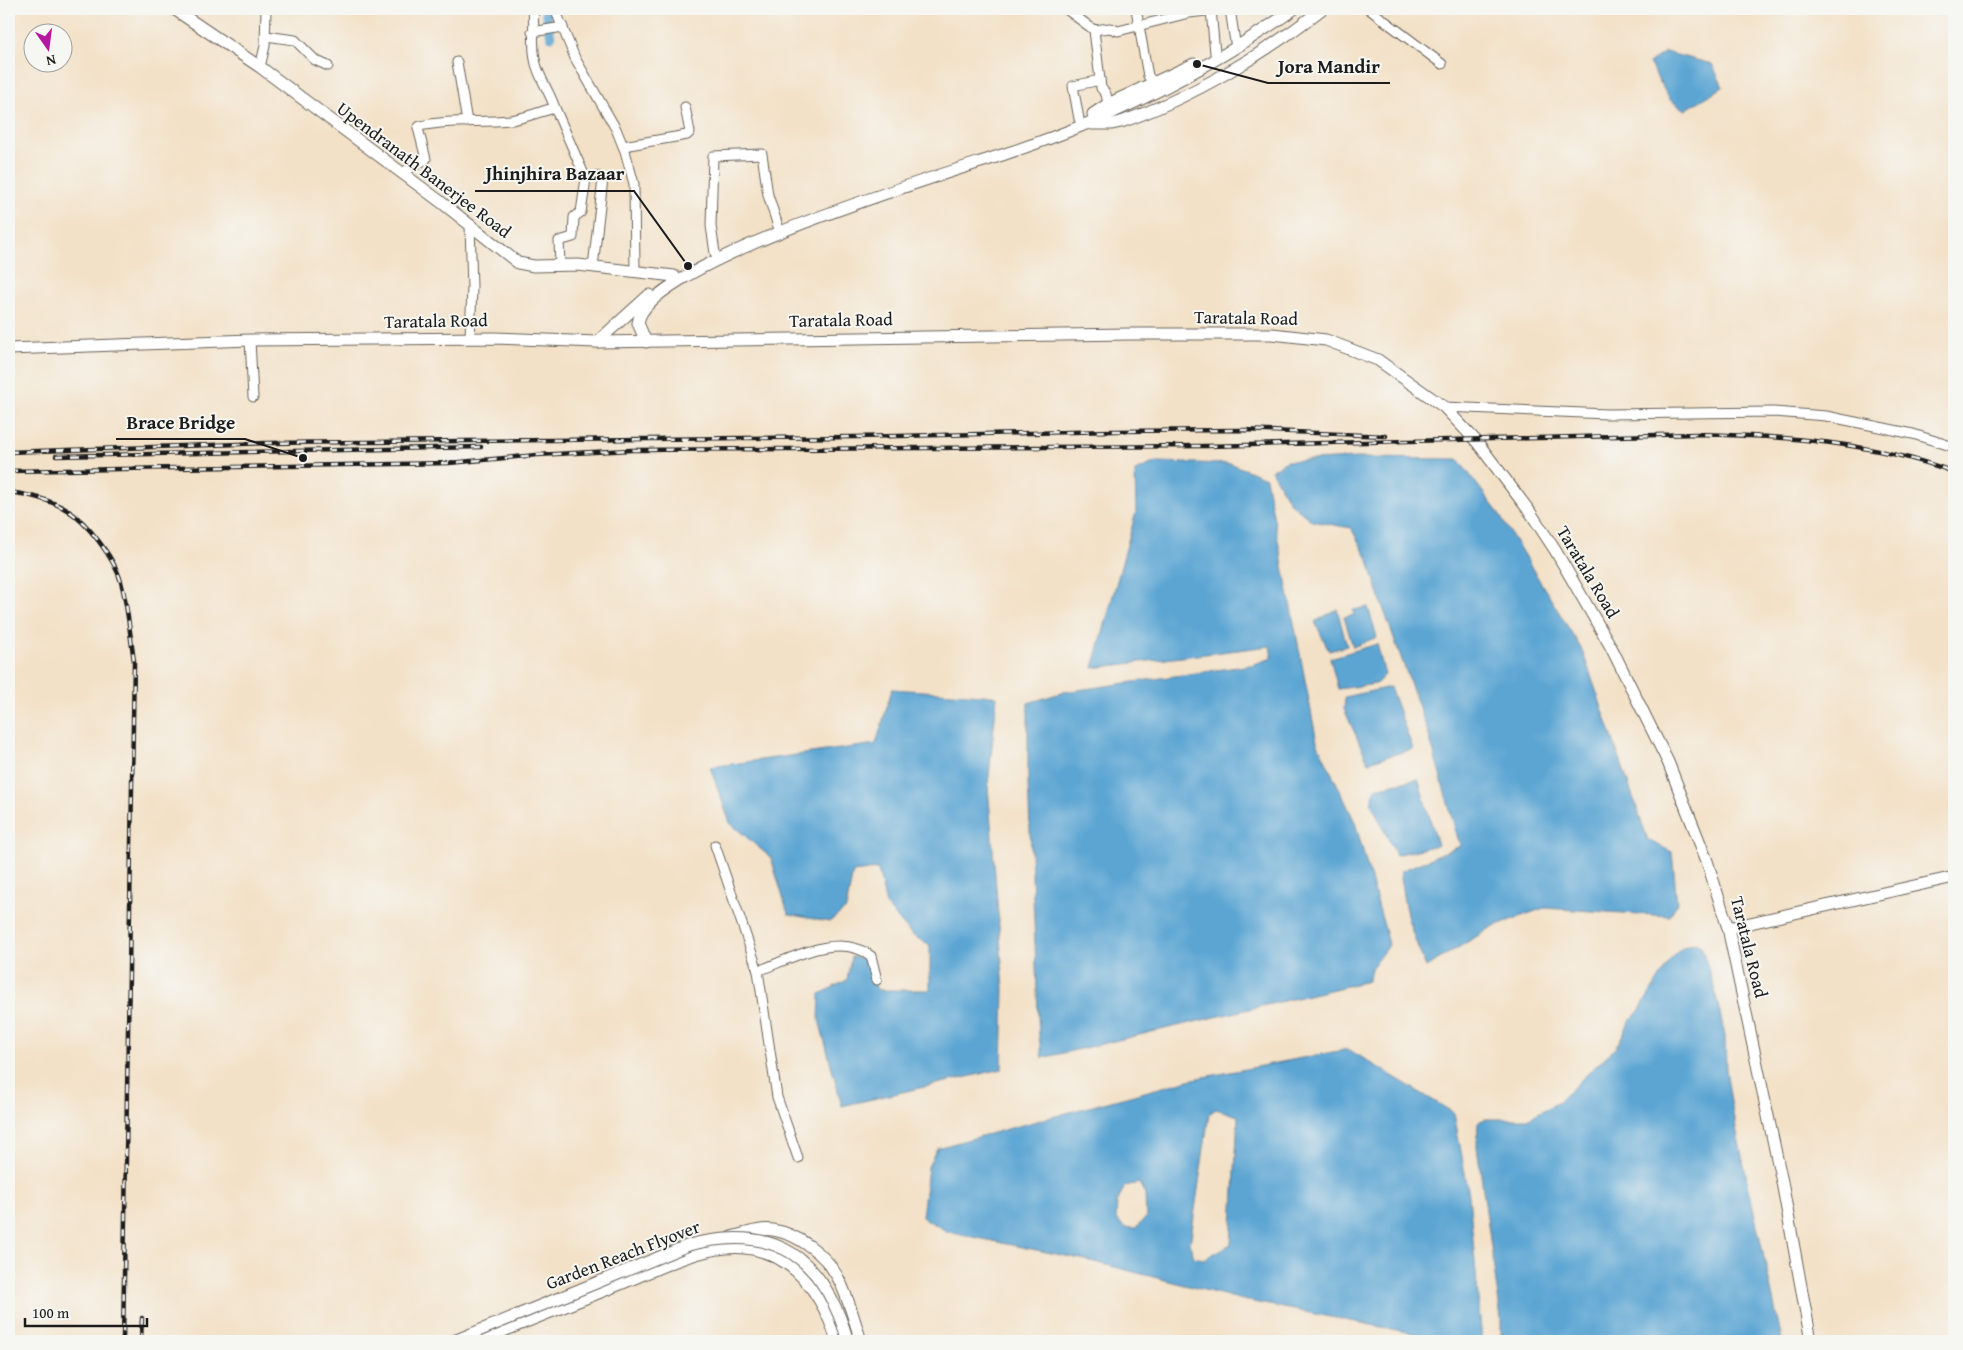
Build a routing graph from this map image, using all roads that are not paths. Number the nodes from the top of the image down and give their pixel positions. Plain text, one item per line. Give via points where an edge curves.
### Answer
1 (174, 9) edge
2 (266, 9) edge
3 (533, 9) edge
4 (555, 9) edge
5 (1066, 9) edge
6 (1136, 9) edge
7 (1223, 9) edge
8 (1230, 9) edge
9 (1284, 9) edge
10 (1294, 9) edge
11 (1322, 9) edge
12 (1369, 9) edge
13 (1211, 10) edge
14 (1140, 26) junction
15 (563, 27) junction
16 (1094, 30) junction
17 (532, 32) junction
18 (266, 36) junction
19 (1234, 42) junction
20 (1215, 52) junction
21 (457, 62) dead end
22 (1442, 64) dead end
23 (328, 66) dead end
24 (260, 67) junction
25 (1100, 80) junction
26 (1155, 84) junction
27 (1108, 104) junction
28 (685, 107) dead end
29 (556, 108) junction
30 (1086, 119) junction
31 (467, 122) junction
32 (623, 146) junction
33 (402, 173) junction
34 (585, 176) junction
35 (470, 225) junction
36 (778, 226) junction
37 (715, 253) junction
38 (560, 265) junction
39 (594, 267) junction
40 (635, 272) junction
41 (672, 281) junction
42 (470, 338) junction
43 (250, 340) junction
44 (597, 342) junction
45 (646, 342) junction
46 (9, 348) edge
47 (253, 397) dead end
48 (1444, 407) junction
49 (1954, 447) edge
50 (715, 845) dead end
51 (1954, 877) edge
52 (1728, 928) junction
53 (758, 971) junction
54 (877, 980) dead end
55 (798, 1158) dead end
56 (454, 1341) edge
57 (462, 1341) edge
58 (480, 1341) edge
59 (837, 1341) edge
60 (848, 1341) edge
61 (861, 1341) edge
62 (1811, 1341) edge

1 - 24 street, Upendranath Banerjee Road
2 - 18 street
3 - 17 street
4 - 15 street
5 - 16 street
6 - 14 street
7 - 13 street
8 - 19 street
9 - 19 street
10 - 30 street via 1178,81 1127,106
11 - 30 street via 1232,68 1170,102 1112,124
12 - 22 street
13 - 14 street
13 - 20 street
14 - 16 street via 1118,32 1110,28
14 - 26 street via 1148,76
15 - 17 street
15 - 32 street via 575,58
16 - 25 street
17 - 29 street via 536,66
18 - 23 street via 296,40 315,60
18 - 24 street
19 - 20 street
20 - 26 street
21 - 31 street
24 - 33 street, Upendranath Banerjee Road
25 - 27 street
25 - 30 street via 1073,86
26 - 27 street
27 - 30 street
28 - 32 street via 689,133
29 - 31 street via 530,117
29 - 34 street
30 - 36 street
30 - 41 street via 790,228
31 - 33 street via 419,126 426,159
32 - 40 street via 634,184
33 - 35 street, Upendranath Banerjee Road
34 - 38 street via 581,212 574,217 574,237 559,241
34 - 39 street via 600,176 603,180
35 - 38 street, Upendranath Banerjee Road via 518,263
35 - 42 street
36 - 37 street
36 - 37 street via 768,195 762,154 713,156 711,226
37 - 41 street
38 - 39 street, Upendranath Banerjee Road
39 - 40 street, Upendranath Banerjee Road
40 - 41 street, Upendranath Banerjee Road
41 - 44 street via 641,302
41 - 45 street via 640,316 639,329
42 - 43 street, Taratala Road
42 - 44 street, Taratala Road
43 - 46 street, Taratala Road
43 - 47 street
44 - 45 street, Taratala Road
45 - 48 street, Taratala Road via 1130,334 1300,336 1344,346 1378,360
48 - 49 street via 1607,414 1774,412 1826,416 1913,434
48 - 52 street, Taratala Road via 1477,442 1530,512 1611,647 1668,762 1708,861
50 - 53 street
51 - 52 street
52 - 62 street, Taratala Road via 1782,1182
53 - 54 street via 833,946 860,950 871,956
53 - 55 street via 777,1097
56 - 60 street, Garden Reach Flyover, bridge via 689,1245 736,1237 769,1242 790,1252 806,1265 826,1290
57 - 61 street via 647,1264 754,1231 773,1230 803,1242 822,1256 838,1277
58 - 59 street, Garden Reach Flyover via 692,1255 736,1247 766,1252 799,1273 817,1295

